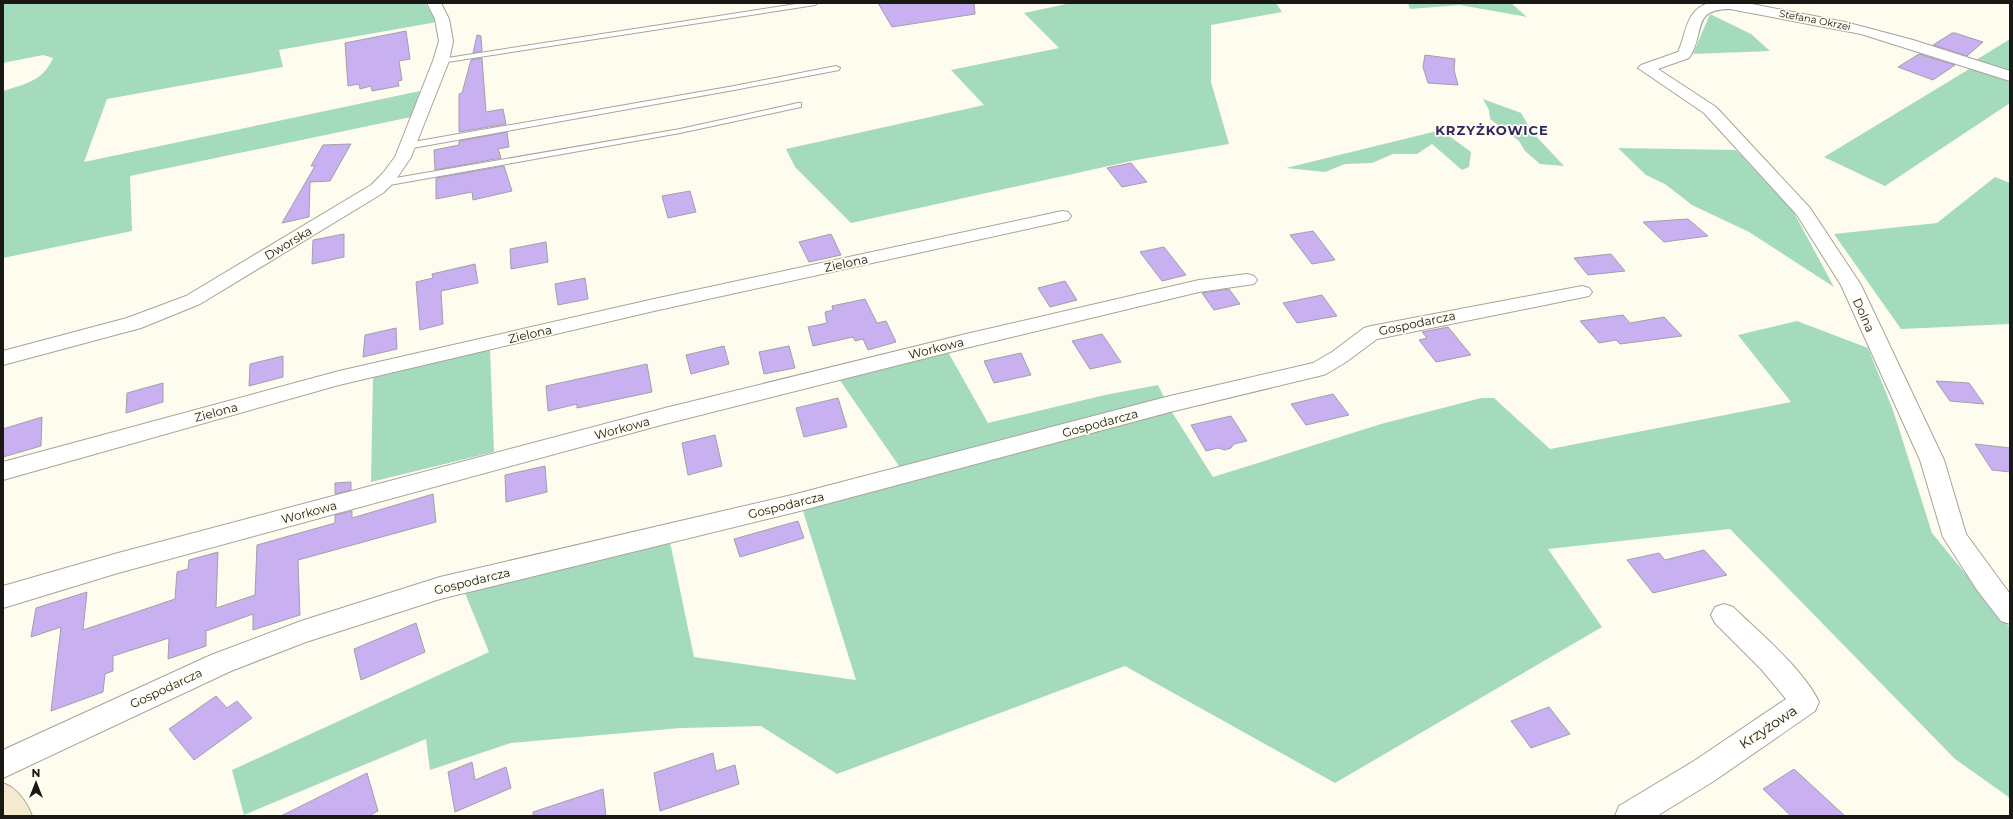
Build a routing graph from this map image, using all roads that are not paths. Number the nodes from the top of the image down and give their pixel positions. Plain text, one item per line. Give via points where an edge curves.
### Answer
1 (434, 3) edge
2 (815, 3) edge
3 (441, 61) junction
4 (836, 68) dead end
5 (1646, 68) joint
6 (2010, 76) edge
7 (798, 105) dead end
8 (407, 146) junction
9 (384, 183) junction
10 (1062, 216) dead end
11 (1247, 280) dead end
12 (1582, 292) dead end
13 (3, 358) edge
14 (3, 471) edge
15 (3, 597) edge
16 (2010, 613) edge
17 (1724, 615) dead end
18 (3, 764) edge
19 (3, 797) edge
20 (17, 816) edge
21 (1630, 816) edge

1 - 3 street, Dworska via 442,19 446,41
2 - 3 lane
3 - 8 street, Dworska
4 - 8 lane
5 - 6 street, Stefana Okrzei via 1684,55 1694,21 1704,9 1733,5 1845,26 1914,44
5 - 16 street, Dolna via 1710,110 1804,212 1851,285 1932,460 1955,537 1986,584
7 - 9 lane via 680,131
8 - 9 street, Dworska
9 - 13 street, Dworska via 193,300 134,323
10 - 14 street, Zielona via 654,305 339,378
11 - 15 street, Workowa via 1199,286 742,396 118,563
12 - 18 street, Gospodarcza via 1371,333 1318,369 1170,404 796,503 440,588 301,632 228,660
17 - 21 street, Krzyżowa via 1771,661 1805,702 1704,771
19 - 20 main road

